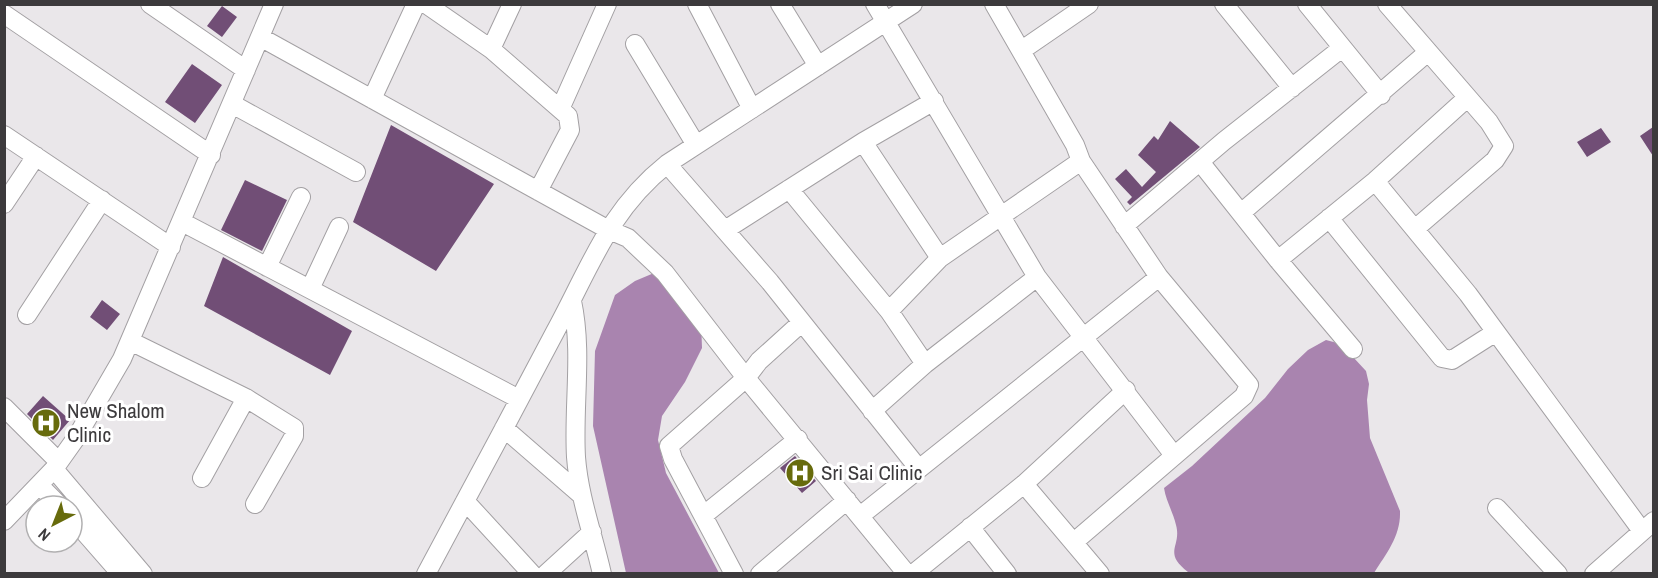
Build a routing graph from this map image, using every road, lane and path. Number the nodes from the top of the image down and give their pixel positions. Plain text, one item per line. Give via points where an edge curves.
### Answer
1 (150, 4) edge
2 (274, 4) edge
3 (416, 4) edge
4 (426, 4) edge
5 (512, 4) edge
6 (607, 4) edge
7 (697, 4) edge
8 (780, 4) edge
9 (876, 4) edge
10 (913, 4) edge
11 (994, 4) edge
12 (1089, 4) edge
13 (1224, 4) edge
14 (1307, 4) edge
15 (1387, 4) edge
16 (9, 14) edge
17 (886, 22) junction
18 (260, 37) junction
19 (635, 44) dead end
20 (1342, 48) junction
21 (491, 49) junction
22 (1022, 50) junction
23 (1428, 52) junction
24 (818, 66) junction
25 (246, 70) junction
26 (1292, 88) junction
27 (1381, 94) junction
28 (1467, 98) junction
29 (372, 99) junction
30 (934, 101) junction
31 (232, 104) junction
32 (561, 107) junction
33 (752, 109) junction
34 (4, 135) edge
35 (863, 142) junction
36 (696, 145) junction
37 (211, 155) junction
38 (36, 156) junction
39 (1081, 161) junction
40 (1201, 163) junction
41 (667, 164) junction
42 (356, 172) dead end
43 (1375, 181) junction
44 (789, 189) junction
45 (538, 191) junction
46 (301, 197) dead end
47 (102, 200) junction
48 (4, 204) edge
49 (1241, 213) junction
50 (1001, 216) junction
51 (1329, 219) junction
52 (182, 222) junction
53 (339, 226) dead end
54 (1124, 226) junction
55 (1416, 228) junction
56 (607, 229) junction
57 (725, 230) junction
58 (171, 247) junction
59 (940, 258) junction
60 (1278, 260) junction
61 (267, 267) junction
62 (1038, 277) junction
63 (1159, 277) junction
64 (310, 289) junction
65 (572, 301) junction
66 (889, 311) junction
67 (27, 315) dead end
68 (801, 323) junction
69 (1496, 332) junction
70 (1082, 339) junction
71 (130, 341) junction
72 (1353, 349) dead end
73 (925, 364) junction
74 (746, 378) junction
75 (1126, 390) junction
76 (246, 398) junction
77 (519, 399) junction
78 (4, 407) edge
79 (872, 411) junction
80 (504, 428) junction
81 (798, 439) junction
82 (1173, 454) junction
83 (56, 466) junction
84 (919, 469) junction
85 (202, 478) dead end
86 (1024, 484) junction
87 (39, 485) junction
88 (48, 494) edge
89 (580, 494) junction
90 (847, 500) junction
91 (465, 501) junction
92 (255, 504) dead end
93 (1497, 508) dead end
94 (704, 515) junction
95 (860, 516) junction
96 (4, 521) edge
97 (1648, 526) edge
98 (970, 527) junction
99 (84, 531) edge
100 (592, 532) junction
101 (1074, 542) junction
102 (121, 573) edge
103 (143, 573) edge
104 (426, 573) edge
105 (532, 573) edge
106 (546, 573) edge
107 (602, 573) edge
108 (734, 573) edge
109 (760, 573) edge
110 (907, 573) edge
111 (913, 573) edge
112 (1007, 573) edge
113 (1100, 573) edge
114 (1558, 573) edge
115 (1594, 573) edge

1 - 25 street
2 - 18 street
3 - 29 street
4 - 21 street
5 - 21 street
6 - 32 street
7 - 33 street
8 - 24 street
9 - 17 street
10 - 17 street
11 - 22 street
12 - 22 street
13 - 26 street
14 - 20 street
15 - 23 street
16 - 37 street
17 - 24 street
17 - 30 street
18 - 25 street
18 - 29 street
19 - 36 street
20 - 26 street
20 - 27 street
21 - 32 street
22 - 39 street
23 - 27 street
23 - 28 street
24 - 33 street
25 - 31 street
26 - 40 street
27 - 49 street
28 - 43 street
28 - 55 street via 1500,138 1504,150
29 - 45 street
30 - 35 street
30 - 50 street
31 - 37 street
31 - 42 street
32 - 45 street via 571,123 570,130
33 - 36 street
34 - 38 street
35 - 44 street
35 - 59 street
36 - 41 street
37 - 52 street
38 - 47 street
38 - 48 street
39 - 50 street
39 - 54 street
40 - 49 street
40 - 54 street
41 - 56 street via 644,182
41 - 57 street
43 - 51 street
43 - 55 street
44 - 57 street
44 - 66 street
45 - 56 street
46 - 61 street
47 - 58 street
47 - 67 street
49 - 60 street
50 - 59 street
50 - 62 street
51 - 60 street
51 - 69 street via 1442,358 1452,360
52 - 58 street
52 - 61 street
53 - 64 street
54 - 63 street
55 - 69 street
56 - 65 street
56 - 74 street via 628,237 654,260
57 - 68 street
58 - 71 street
59 - 66 street
60 - 72 street
61 - 64 street
62 - 70 street
62 - 73 street
63 - 70 street
63 - 82 street via 1249,385 1244,396
64 - 77 street
65 - 77 street
65 - 89 street via 578,328 575,426
66 - 73 street
68 - 74 street
68 - 79 street
69 - 97 street
70 - 75 street
70 - 84 street
71 - 76 street
71 - 83 street via 88,418
73 - 79 street
74 - 81 street
74 - 94 street via 669,446
75 - 82 street
75 - 86 street
76 - 85 street
76 - 92 street via 287,421 295,432
77 - 80 street
78 - 83 street
79 - 84 street
80 - 89 street
80 - 91 street
81 - 90 street
81 - 94 street
82 - 101 street
83 - 87 street
83 - 103 street
84 - 95 street
86 - 98 street
86 - 101 street
87 - 88 street
87 - 96 street
89 - 100 street
90 - 95 street
90 - 109 street
91 - 104 street
91 - 105 street
93 - 114 street
94 - 108 street
95 - 110 street
97 - 115 street
98 - 111 street
98 - 112 street
99 - 102 street
100 - 106 street
100 - 107 street
101 - 113 street

